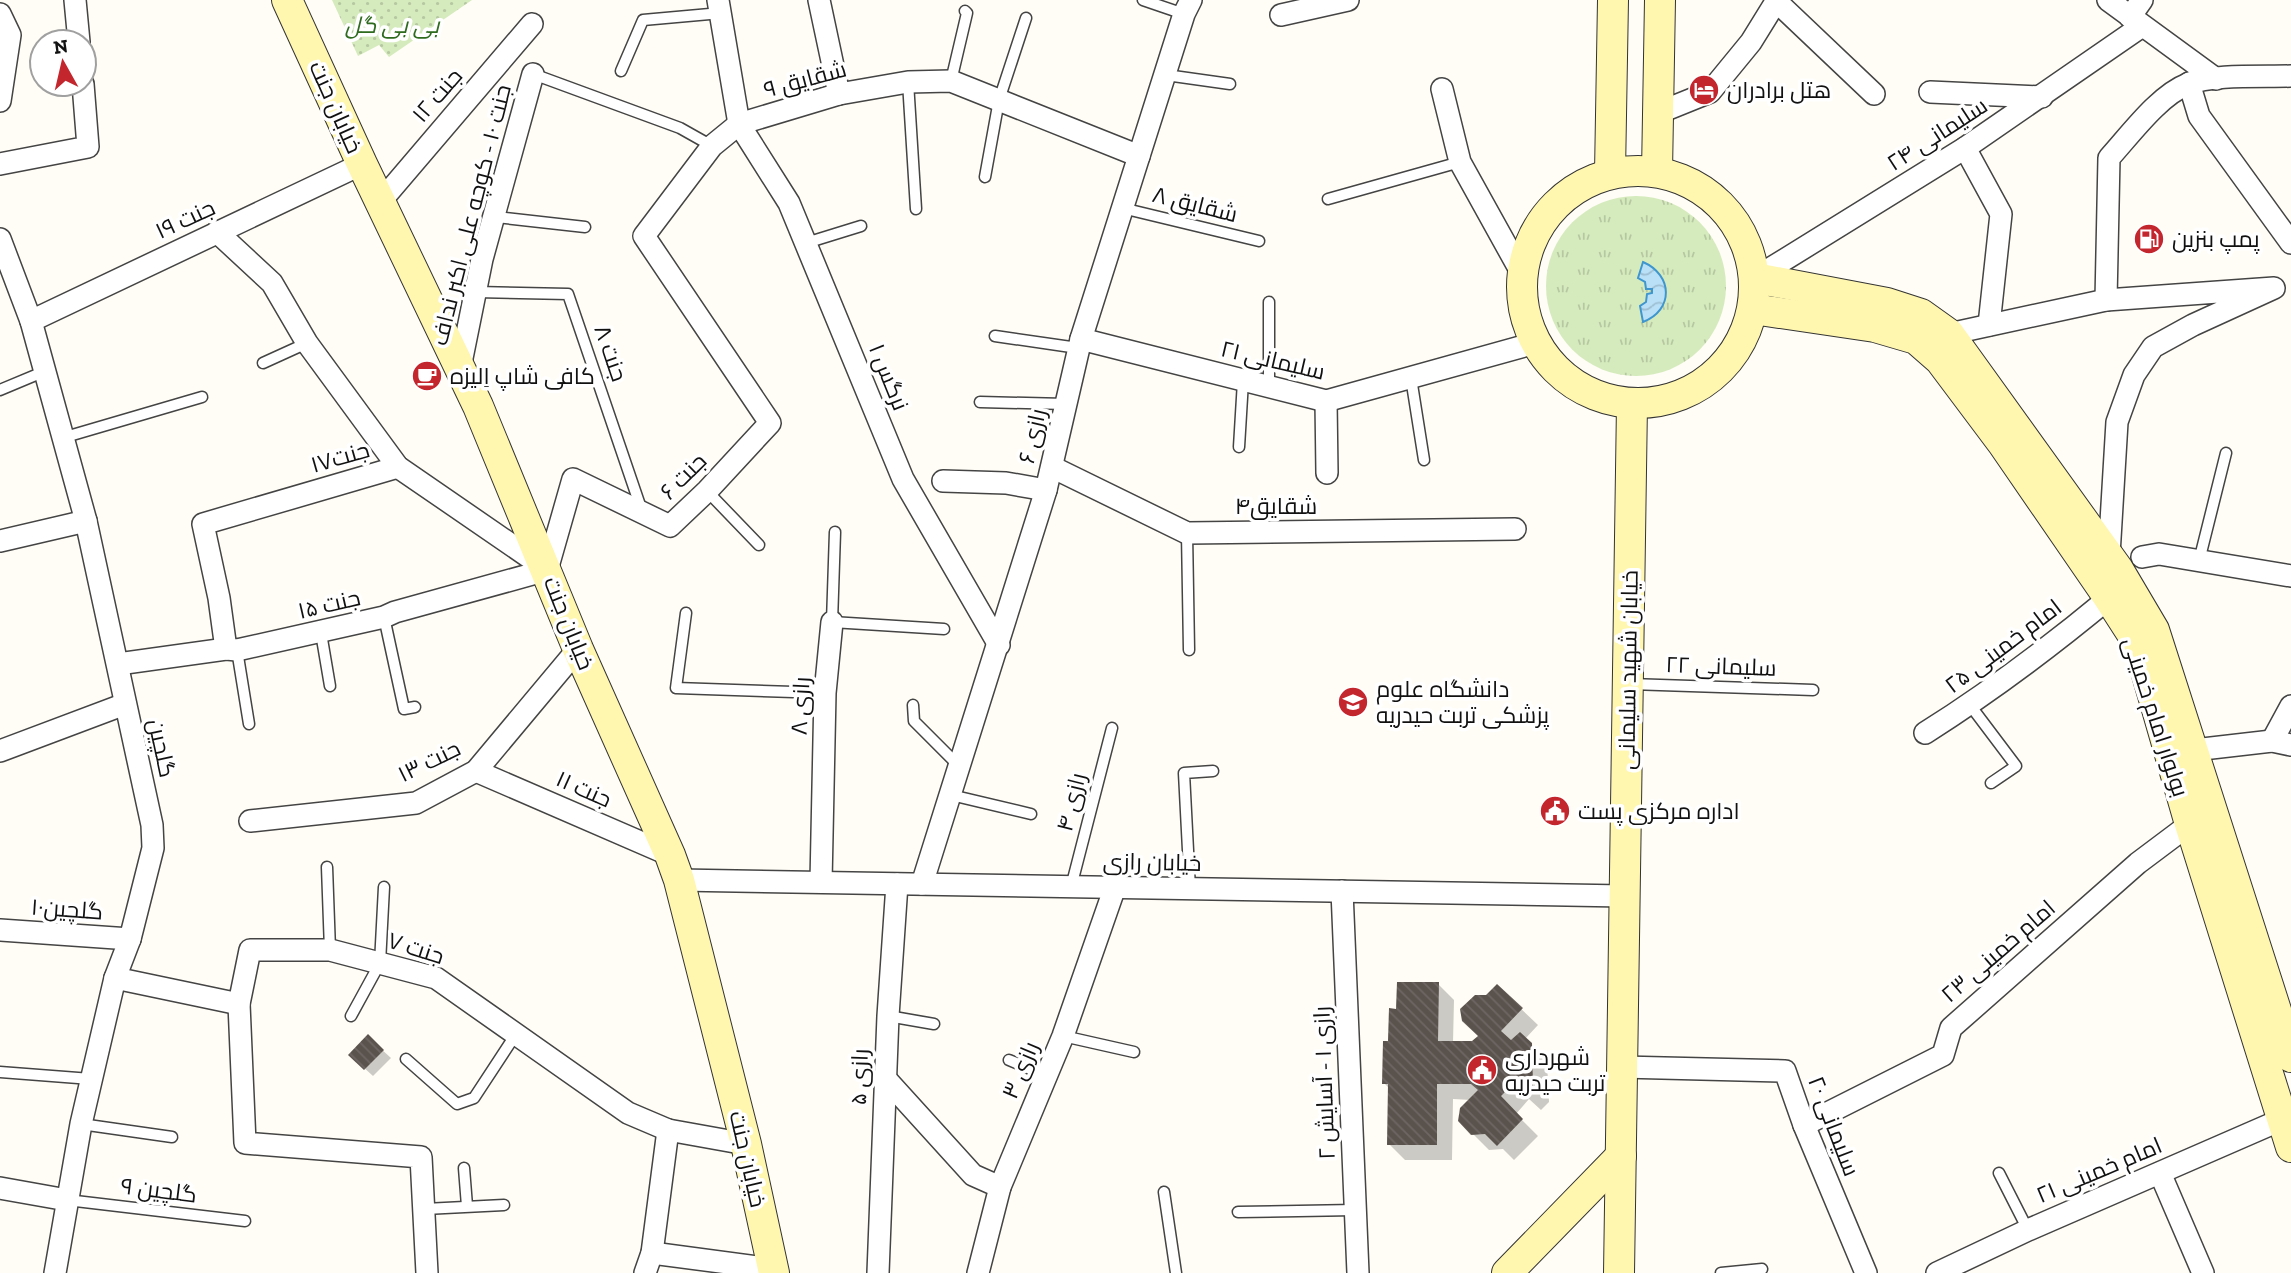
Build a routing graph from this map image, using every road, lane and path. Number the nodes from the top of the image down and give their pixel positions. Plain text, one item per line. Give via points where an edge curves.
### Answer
1 (75, 0) edge
2 (287, 0) edge
3 (819, 0) edge
4 (1143, 0) edge
5 (1348, 0) edge
6 (1613, 0) edge
7 (1660, 0) edge
8 (1777, 0) edge
9 (2108, 0) edge
10 (719, 6) edge
11 (1188, 7) edge
12 (965, 11) dead end
13 (0, 14) edge
14 (2138, 14) edge
15 (1281, 15) dead end
16 (1026, 18) dead end
17 (532, 24) dead end
18 (78, 28) edge
19 (621, 71) dead end
20 (533, 75) joint
21 (1166, 75) junction
22 (2291, 76) edge
23 (2216, 79) junction
24 (951, 81) junction
25 (908, 82) junction
26 (2189, 83) junction
27 (1230, 84) dead end
28 (1442, 89) dead end
29 (1930, 92) dead end
30 (839, 94) junction
31 (1874, 94) dead end
32 (2042, 97) junction
33 (84, 98) edge
34 (999, 100) junction
35 (0, 102) edge
36 (1658, 113) junction
37 (739, 124) junction
38 (712, 146) junction
39 (1965, 148) junction
40 (1139, 156) junction
41 (1460, 162) junction
42 (0, 164) edge
43 (362, 164) junction
44 (1657, 172) junction
45 (1611, 173) junction
46 (985, 177) dead end
47 (1328, 199) dead end
48 (381, 201) junction
49 (1122, 208) junction
50 (916, 209) dead end
51 (496, 217) junction
52 (861, 226) dead end
53 (585, 227) dead end
54 (217, 232) junction
55 (1259, 241) dead end
56 (806, 243) junction
57 (2291, 243) edge
58 (2, 251) edge
59 (1521, 272) junction
60 (1755, 278) junction
61 (2283, 287) edge
62 (476, 292) junction
63 (2106, 300) junction
64 (1269, 302) dead end
65 (1753, 309) junction
66 (31, 321) junction
67 (1989, 325) junction
68 (1950, 334) junction
69 (712, 336) joint
70 (995, 336) dead end
71 (307, 343) junction
72 (1079, 343) junction
73 (1535, 343) junction
74 (263, 363) dead end
75 (460, 368) junction
76 (43, 372) junction
77 (1411, 378) junction
78 (1242, 381) junction
79 (1269, 387) junction
80 (0, 390) edge
81 (202, 397) dead end
82 (1326, 401) junction
83 (980, 402) dead end
84 (1066, 404) junction
85 (1632, 404) junction
86 (62, 438) junction
87 (1239, 447) dead end
88 (2226, 453) dead end
89 (1424, 460) dead end
90 (398, 467) junction
91 (1052, 467) junction
92 (1327, 473) dead end
93 (943, 481) dead end
94 (1046, 490) junction
95 (707, 491) junction
96 (643, 514) junction
97 (86, 521) junction
98 (1515, 528) dead end
99 (835, 532) dead end
100 (1187, 533) junction
101 (0, 541) edge
102 (759, 545) dead end
103 (2109, 555) junction
104 (2142, 557) dead end
105 (2199, 561) junction
106 (547, 569) junction
107 (2291, 576) edge
108 (2109, 598) junction
109 (686, 612) dead end
110 (384, 617) junction
111 (832, 622) junction
112 (944, 629) dead end
113 (321, 633) junction
114 (999, 645) junction
115 (578, 649) junction
116 (232, 650) junction
117 (1189, 650) dead end
118 (118, 664) junction
119 (1628, 684) junction
120 (330, 686) dead end
121 (1813, 690) dead end
122 (825, 694) junction
123 (125, 704) junction
124 (914, 705) dead end
125 (1970, 705) junction
126 (2291, 706) edge
127 (415, 708) dead end
128 (249, 724) dead end
129 (1112, 728) dead end
130 (1925, 733) dead end
131 (2282, 743) edge
132 (2194, 750) junction
133 (0, 751) edge
134 (960, 767) junction
135 (476, 771) junction
136 (1213, 771) dead end
137 (1991, 783) dead end
138 (951, 795) junction
139 (2195, 812) junction
140 (1031, 814) dead end
141 (250, 821) dead end
142 (327, 867) dead end
143 (675, 868) junction
144 (821, 882) junction
145 (897, 884) junction
146 (922, 884) junction
147 (384, 887) dead end
148 (1071, 887) junction
149 (1115, 887) junction
150 (1190, 889) junction
151 (1342, 891) junction
152 (1624, 896) junction
153 (0, 930) edge
154 (130, 939) junction
155 (330, 950) junction
156 (380, 964) junction
157 (115, 978) junction
158 (239, 1004) junction
159 (351, 1016) dead end
160 (888, 1016) junction
161 (934, 1024) dead end
162 (516, 1034) junction
163 (1063, 1036) junction
164 (1134, 1052) dead end
165 (2291, 1057) edge
166 (405, 1059) dead end
167 (1009, 1060) dead end
168 (1622, 1067) junction
169 (0, 1072) edge
170 (1047, 1076) junction
171 (886, 1078) junction
172 (91, 1079) junction
173 (81, 1124) junction
174 (1804, 1125) junction
175 (668, 1130) junction
176 (2287, 1133) edge
177 (172, 1137) dead end
178 (746, 1144) junction
179 (1621, 1156) junction
180 (464, 1168) dead end
181 (2160, 1172) junction
182 (1999, 1173) dead end
183 (1000, 1187) junction
184 (0, 1188) edge
185 (1164, 1192) dead end
186 (67, 1200) junction
187 (504, 1205) dead end
188 (467, 1206) junction
189 (425, 1209) junction
190 (1355, 1210) junction
191 (1238, 1212) dead end
192 (245, 1221) dead end
193 (2028, 1230) junction
194 (648, 1263) edge
195 (1762, 1269) dead end
196 (773, 1271) edge
197 (55, 1273) edge
198 (427, 1273) edge
199 (878, 1273) edge
200 (978, 1273) edge
201 (1176, 1273) edge
202 (1358, 1273) edge
203 (1507, 1273) edge
204 (1619, 1273) edge
205 (1721, 1273) edge
206 (1866, 1273) edge
207 (1937, 1273) edge
208 (2203, 1273) edge

1 - 18 street
2 - 43 main road, خیابان جنت
3 - 30 street
4 - 11 lane
5 - 15 street
6 - 45 main road
7 - 36 main road
8 - 31 street
8 - 36 street via 1751,42 1710,92
9 - 14 street
10 - 19 lane via 643,20
10 - 37 street
11 - 21 street, رازی ۶
12 - 24 lane
13 - 35 street via 10,36
14 - 23 street
14 - 32 street, سلیمانی ۲۴
16 - 34 lane
17 - 48 street, جنت ۱۲
20 - 38 lane via 680,128
20 - 51 street, جنت ۱۰ - کوچه علی اکبر نداف
21 - 27 lane
21 - 40 street, رازی ۶
22 - 23 street
23 - 26 street
24 - 25 street, شقایق ۹
24 - 34 street, شقایق ۹
25 - 30 street, شقایق ۹
25 - 50 lane
26 - 57 street via 2199,116
26 - 63 street via 2167,96 2109,158
28 - 41 street
29 - 32 street
30 - 37 street, شقایق ۹
32 - 39 street, سلیمانی ۲۴
33 - 42 street via 88,147
34 - 40 street, شقایق ۹
34 - 46 lane
36 - 44 main road
37 - 38 street, شقایق ۹
37 - 56 street, نرگس ۱ via 789,203
38 - 69 street, شقایق ۹ via 644,236
39 - 60 street, سلیمانی ۲۴
39 - 67 street via 2001,214
40 - 49 street, رازی ۶
41 - 47 lane
41 - 59 street
43 - 48 main road, خیابان جنت
43 - 54 street, جنت ۱۹
44 - 45 main road
44 - 60 main road via 1687,180 1727,212 1748,247
45 - 59 main road via 1576,188 1542,219 1528,244
48 - 75 main road, خیابان جنت
49 - 55 lane, شقایق ۸
49 - 72 street, رازی ۶
51 - 53 lane
51 - 62 street, جنت ۱۰ - کوچه علی اکبر نداف
52 - 56 lane
54 - 66 street, جنت ۱۹
54 - 71 street via 272,283
56 - 114 street, نرگس ۱ via 903,479
58 - 66 street, گلچین
59 - 73 main road via 1522,309
60 - 65 main road
60 - 68 main road, بولوار امام خمینی via 1887,303 1921,314
61 - 63 street
61 - 103 street via 2153,347 2134,374 2117,422
62 - 75 street, جنت ۱۰ - کوچه علی اکبر نداف
62 - 96 lane, جنت ۸ via 568,294
63 - 67 street
64 - 79 lane
65 - 85 main road via 1742,340 1723,368 1696,388 1665,400
65 - 108 main road, بولوار امام خمینی via 1875,327 1916,339 1940,360 2003,444
66 - 76 street, گلچین
67 - 68 street
68 - 103 main road, بولوار امام خمینی
69 - 95 street, جنت ۶ via 770,423
70 - 72 lane
71 - 74 lane
71 - 90 street
72 - 78 street, سلیمانی ۲۱
72 - 84 street, رازی ۶
73 - 77 street, سلیمانی ۲۱
73 - 85 main road via 1552,367 1576,386
75 - 106 main road, خیابان جنت
76 - 80 lane
76 - 86 street, گلچین
77 - 82 street, سلیمانی ۲۱
77 - 89 lane
78 - 79 street, سلیمانی ۲۱
78 - 87 lane
79 - 82 street, سلیمانی ۲۱
81 - 86 lane
82 - 92 street
83 - 84 lane
84 - 91 street, رازی ۶
85 - 119 main road, خیابان شهید سلیمانی
86 - 97 street, گلچین
88 - 105 lane
90 - 106 street, جنت۱۷
90 - 116 street, جنت۱۷ via 203,524
91 - 94 street, رازی ۶
91 - 100 street, شقایق۴
93 - 94 street
94 - 114 street, رازی ۶
95 - 96 street, جنت ۶ via 670,526
95 - 102 lane
96 - 106 street, جنت ۶ via 573,479
97 - 101 street
97 - 118 street, گلچین
98 - 100 street, شقایق۴
99 - 111 lane, رازی ۸
100 - 117 lane
103 - 132 main road, بولوار امام خمینی via 2154,630
104 - 105 street via 2154,554
105 - 107 street
106 - 110 street, جنت ۱۵
106 - 115 main road, خیابان جنت
108 - 125 street, امام خمینی ۲۵
108 - 139 main road, بولوار امام خمینی via 2138,643
109 - 122 lane via 676,688
110 - 113 street, جنت ۱۵
110 - 127 lane via 404,709
111 - 112 lane
111 - 122 street, رازی ۸
113 - 116 street, جنت ۱۵
113 - 120 lane
114 - 134 street, رازی ۶
115 - 135 street, جنت ۱۳
115 - 143 main road, خیابان جنت
116 - 118 street, جنت ۱۵
116 - 128 lane
118 - 123 street, گلچین
119 - 121 lane, سلیمانی ۲۲
119 - 152 main road, خیابان شهید سلیمانی
122 - 144 street, رازی ۸
123 - 133 street
123 - 154 street, گلچین via 153,848
124 - 134 lane via 914,721
125 - 130 street, امام خمینی ۲۵
125 - 137 lane via 2016,766
126 - 131 street
129 - 148 lane, رازی ۴
131 - 132 street
132 - 139 main road, بولوار امام خمینی
134 - 138 street, رازی ۶
135 - 141 street, جنت ۱۳ via 416,803
135 - 143 street, جنت ۱۱
136 - 150 lane via 1184,773
138 - 140 lane
138 - 146 street, رازی ۶
139 - 165 main road, بولوار امام خمینی
139 - 174 street, امام خمینی ۲۳ via 1951,1028 1943,1055
139 - 176 main road, بولوار امام خمینی
142 - 155 lane
143 - 144 street, خیابان رازی
143 - 178 main road, خیابان جنت
144 - 145 street, خیابان رازی
145 - 146 street, خیابان رازی
145 - 160 street, رازی ۵
146 - 148 street, خیابان رازی
147 - 156 lane
148 - 149 street, خیابان رازی
149 - 150 street, خیابان رازی
149 - 163 street, رازی ۳
150 - 151 street, خیابان رازی
151 - 152 street, خیابان رازی
151 - 190 street, رازی ۱ - آسایش ۲
152 - 168 main road, خیابان شهید سلیمانی
153 - 154 street, گلچین۱۰
154 - 157 street, گلچین
155 - 156 street, جنت ۷
155 - 158 street, جنت ۷ via 250,950
156 - 159 lane
156 - 162 street, جنت ۷ via 436,978
157 - 158 street
157 - 172 street, گلچین
158 - 189 street via 245,1143 421,1157
160 - 161 lane
160 - 171 street, رازی ۵
162 - 166 lane via 474,1098 457,1104
162 - 175 street, جنت ۷ via 628,1113
163 - 164 lane
163 - 170 street, رازی ۳
167 - 170 lane
168 - 174 street, سلیمانی ۲۰ via 1785,1071
168 - 179 main road, خیابان شهید سلیمانی
169 - 172 lane
170 - 183 street, رازی ۳
171 - 183 street via 974,1175
171 - 199 street, رازی ۵
172 - 173 street, گلچین
173 - 177 lane
173 - 186 street, گلچین
174 - 206 street, سلیمانی ۲۰
175 - 178 street, جنت ۷
175 - 194 street
176 - 181 street, امام خمینی ۲۱
178 - 196 main road, خیابان جنت
179 - 203 main road
179 - 204 main road, خیابان شهید سلیمانی
180 - 188 lane
181 - 193 street, امام خمینی ۲۱
181 - 208 street
182 - 193 lane
183 - 200 street, رازی ۳
184 - 186 street
185 - 201 lane
186 - 192 lane, گلچین ۹
186 - 197 street, گلچین
187 - 188 lane
188 - 189 lane
189 - 198 street
190 - 191 lane
190 - 202 street, رازی ۱ - آسایش ۲
193 - 207 street, امام خمینی ۲۱
194 - 196 street
195 - 205 lane

